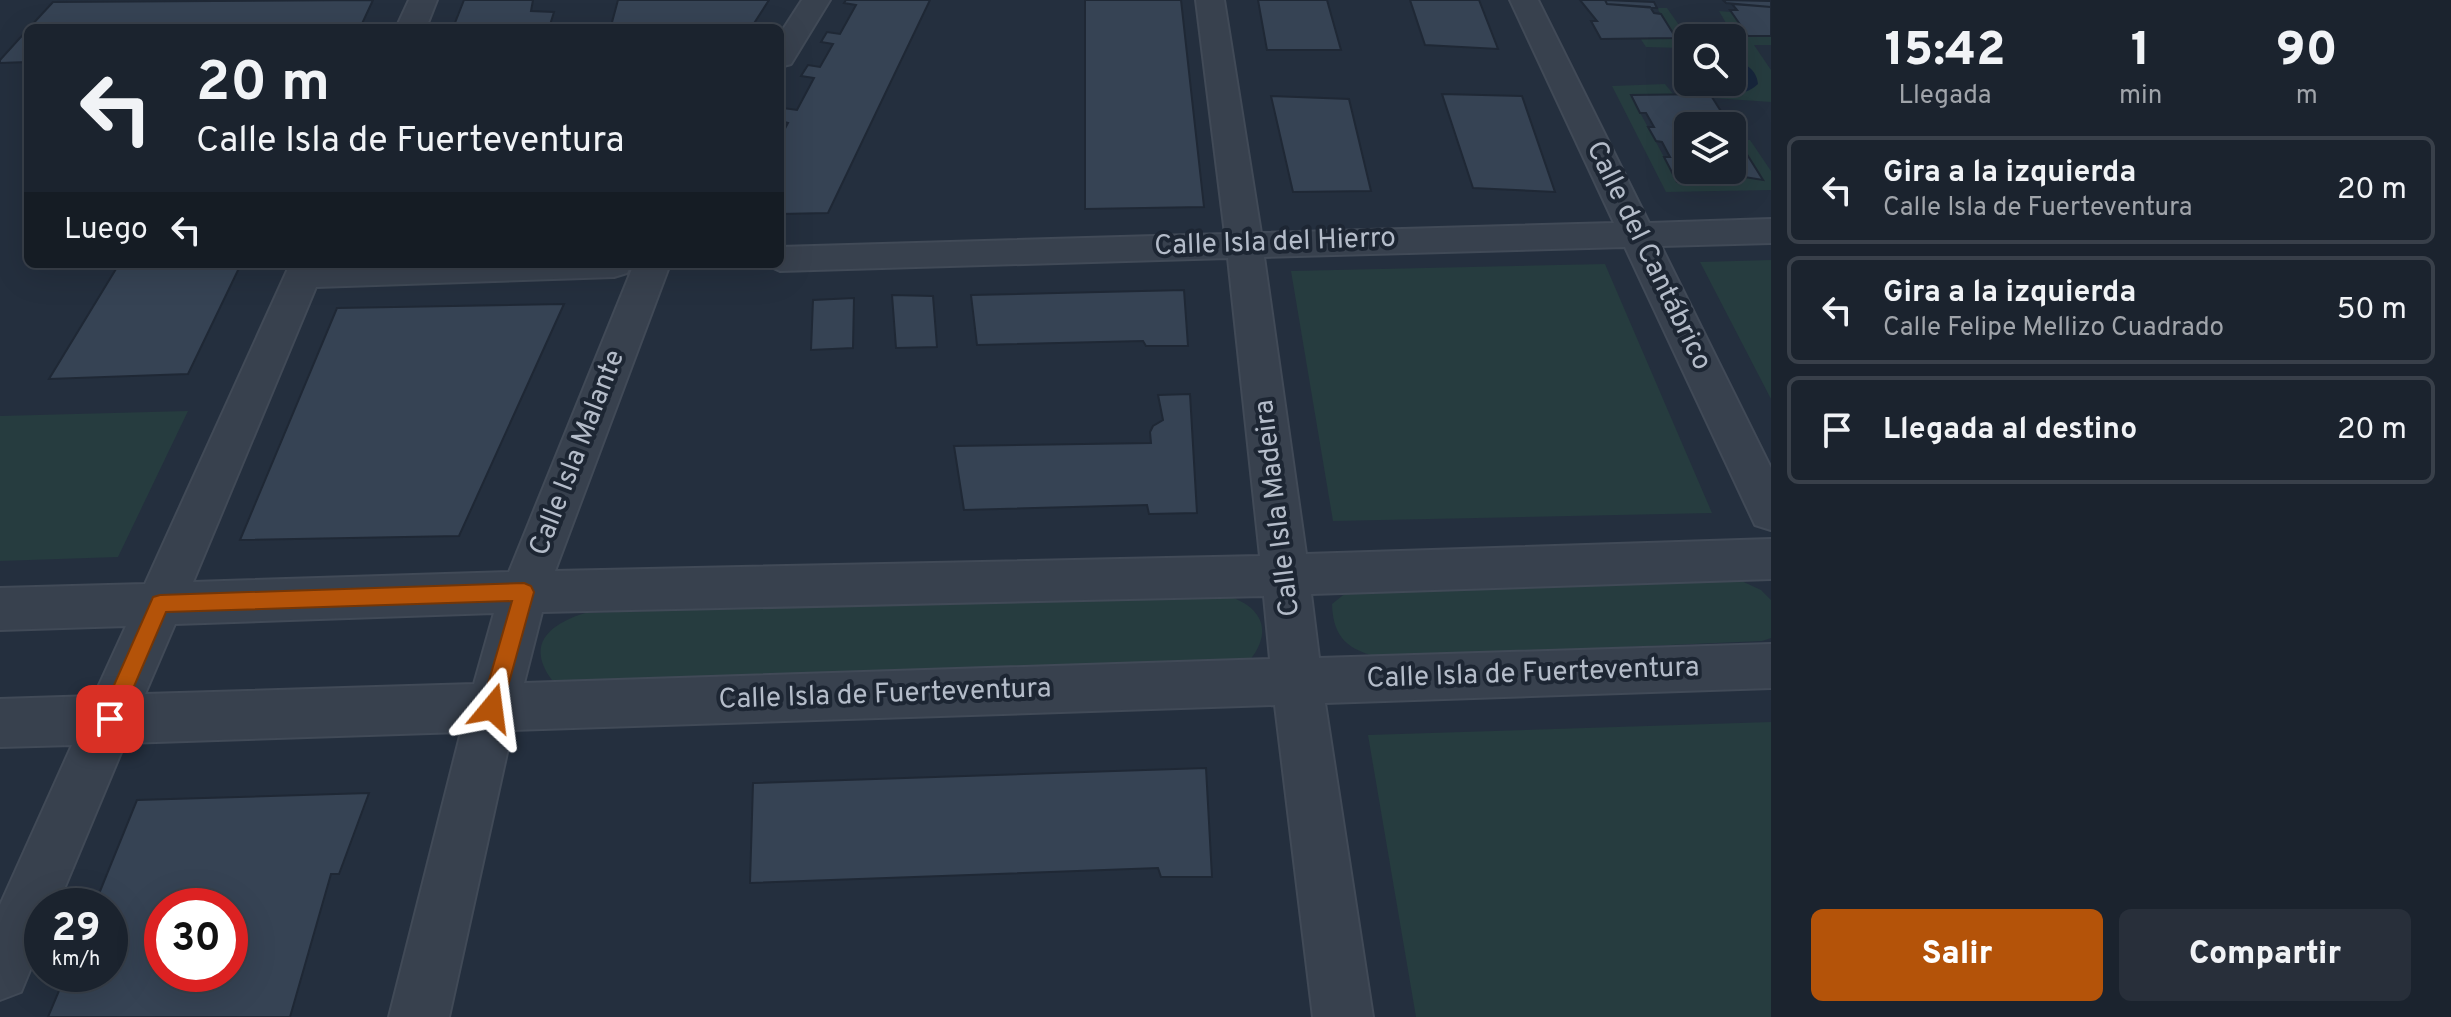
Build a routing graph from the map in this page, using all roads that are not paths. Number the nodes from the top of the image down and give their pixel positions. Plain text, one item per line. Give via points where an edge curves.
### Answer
1 (423, 0) edge
2 (816, 0) edge
3 (1210, 0) edge
4 (1524, 0) edge
5 (413, 24) edge
6 (784, 52) edge
7 (1771, 231) edge
8 (1638, 234) junction
9 (1247, 243) junction
10 (784, 259) edge
11 (368, 268) edge
12 (650, 268) edge
13 (306, 269) edge
14 (1771, 512) edge
15 (1771, 559) edge
16 (1288, 575) junction
17 (524, 592) junction
18 (160, 603) junction
19 (0, 609) edge
20 (1771, 666) edge
21 (1297, 682) junction
22 (492, 708) junction
23 (110, 719) junction
24 (0, 723) edge
25 (0, 971) edge
26 (419, 1017) edge
27 (1343, 1017) edge

1 - 5 street
2 - 6 street
3 - 9 street, Calle Isla Madeira
4 - 8 street, Calle del Cantábrico
7 - 8 street, Calle Isla del Hierro
8 - 9 street, Calle Isla del Hierro
8 - 14 street, Calle del Cantábrico
9 - 10 street, Calle Isla del Hierro
9 - 16 street, Calle Isla Madeira
11 - 13 street
12 - 17 street, Calle Isla Malante
13 - 18 street
15 - 16 street
16 - 17 street
16 - 21 street, Calle Isla Madeira
17 - 18 street
17 - 22 street, Calle Isla Malante
18 - 19 street
18 - 23 street
20 - 21 street, Calle Isla de Fuerteventura
21 - 22 street, Calle Isla de Fuerteventura
21 - 27 street, Calle Isla Madeira
22 - 23 street, Calle Isla de Fuerteventura
22 - 26 street, Calle Isla Malante
23 - 24 street, Calle Isla de Fuerteventura
23 - 25 street

